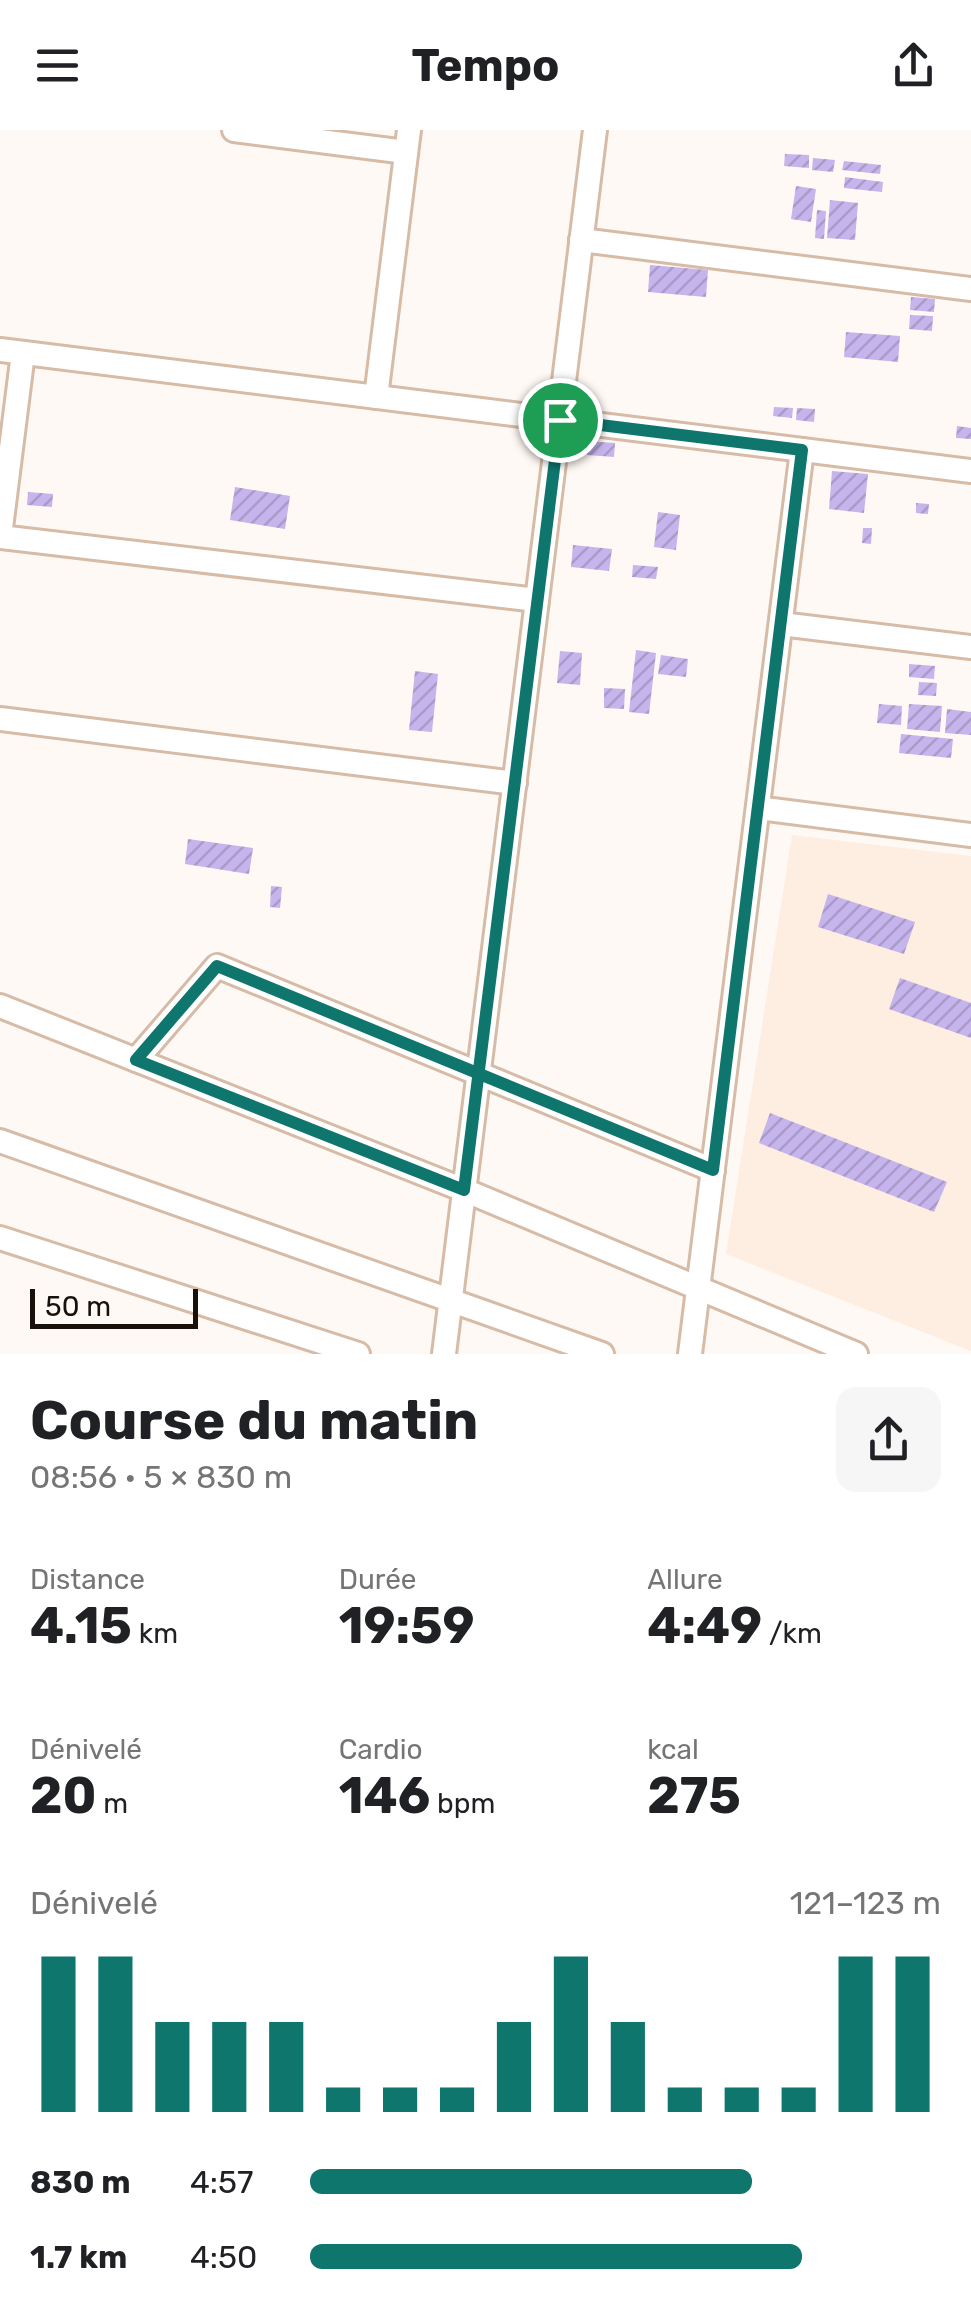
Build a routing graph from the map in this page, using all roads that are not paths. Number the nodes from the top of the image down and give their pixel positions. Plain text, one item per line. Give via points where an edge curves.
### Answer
1 (234, 130) edge
2 (595, 130) edge
3 (408, 141) edge
4 (581, 240) junction
5 (971, 289) edge
6 (12, 351) edge
7 (376, 397) junction
8 (560, 420) junction
9 (802, 450) junction
10 (971, 471) edge
11 (0, 537) edge
12 (537, 600) junction
13 (781, 624) junction
14 (971, 647) edge
15 (0, 718) edge
16 (514, 783) junction
17 (758, 808) junction
18 (971, 835) edge
19 (0, 1006) edge
20 (136, 1060) junction
21 (478, 1074) junction
22 (0, 1140) edge
23 (713, 1170) junction
24 (464, 1190) junction
25 (0, 1238) edge
26 (698, 1286) junction
27 (451, 1300) junction
28 (358, 1354) edge
29 (444, 1354) edge
30 (602, 1354) edge
31 (690, 1354) edge
32 (856, 1354) edge

1 - 3 street
2 - 4 street
3 - 7 street
4 - 5 street
4 - 8 street
6 - 7 street
6 - 11 street
7 - 8 street
8 - 9 street
8 - 12 street
9 - 10 street
9 - 13 street
11 - 12 street
12 - 16 street
13 - 14 street
13 - 17 street
15 - 16 street
16 - 21 street
17 - 18 street
17 - 23 street
19 - 20 street
20 - 21 street via 217,966
20 - 24 street
21 - 23 street
21 - 24 street
22 - 27 street
23 - 26 street
24 - 26 street
24 - 27 street
25 - 28 street
26 - 31 street
26 - 32 street
27 - 29 street
27 - 30 street

